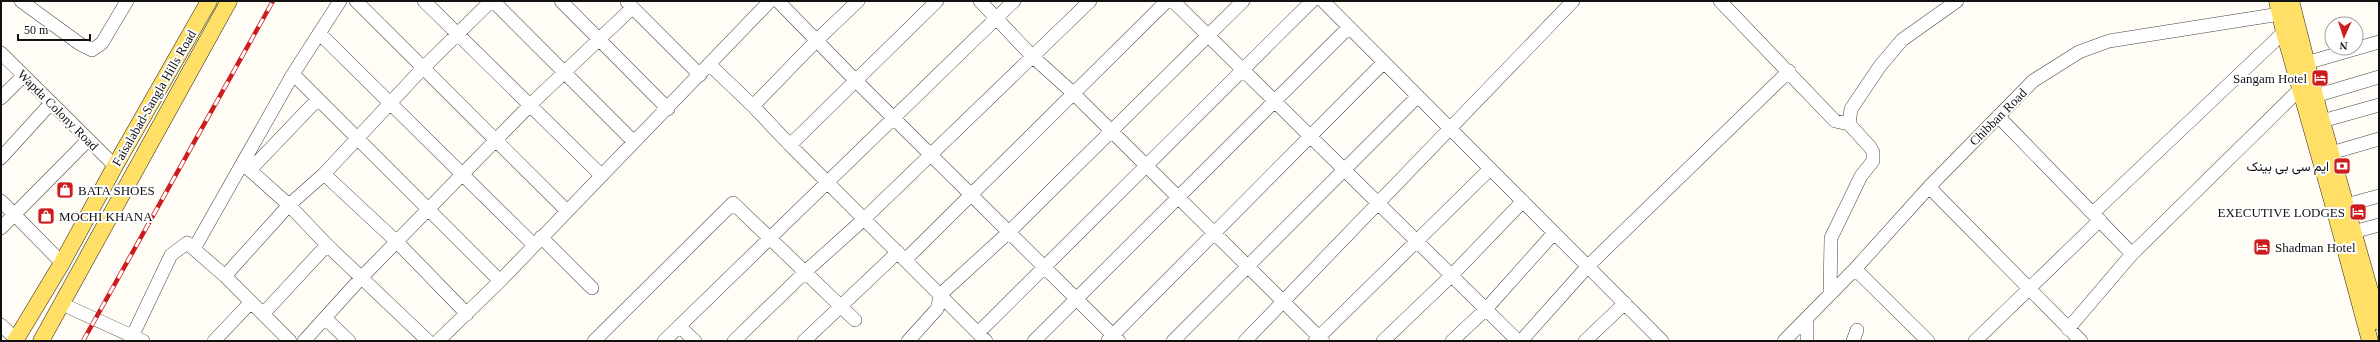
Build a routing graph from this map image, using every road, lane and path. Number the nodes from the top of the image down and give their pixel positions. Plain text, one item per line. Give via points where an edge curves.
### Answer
1 (21, 1) edge
2 (127, 1) edge
3 (210, 1) edge
4 (228, 1) edge
5 (340, 1) edge
6 (356, 1) edge
7 (424, 1) edge
8 (492, 1) edge
9 (562, 1) edge
10 (770, 1) edge
11 (778, 1) edge
12 (858, 1) edge
13 (937, 1) edge
14 (980, 1) edge
15 (1014, 1) edge
16 (1090, 1) edge
17 (1167, 1) edge
18 (1173, 1) edge
19 (1243, 1) edge
20 (1312, 1) edge
21 (1323, 1) edge
22 (1573, 1) edge
23 (1720, 1) edge
24 (1957, 1) edge
25 (2291, 1) edge
26 (629, 4) edge
27 (2279, 7) edge
28 (996, 18) junction
29 (1349, 26) junction
30 (2284, 32) junction
31 (319, 33) junction
32 (458, 34) junction
33 (1208, 36) junction
34 (597, 39) junction
35 (817, 40) junction
36 (2379, 42) edge
37 (1, 54) edge
38 (1032, 56) junction
39 (1384, 62) junction
40 (2306, 63) junction
41 (709, 64) junction
42 (422, 69) junction
43 (1243, 70) junction
44 (1789, 71) junction
45 (564, 72) junction
46 (293, 74) junction
47 (700, 75) junction
48 (24, 76) junction
49 (2379, 77) edge
50 (856, 81) junction
51 (2300, 89) junction
52 (1073, 93) junction
53 (1418, 96) junction
54 (2315, 96) junction
55 (1, 98) edge
56 (318, 99) junction
57 (1275, 101) junction
58 (391, 103) junction
59 (51, 104) junction
60 (2379, 104) edge
61 (530, 105) junction
62 (753, 106) junction
63 (668, 109) junction
64 (1998, 116) junction
65 (893, 117) junction
66 (2322, 121) junction
67 (1849, 124) junction
68 (138, 128) junction
69 (1451, 129) junction
70 (1111, 131) junction
71 (153, 136) junction
72 (1311, 136) junction
73 (2379, 138) edge
74 (358, 139) junction
75 (88, 140) junction
76 (496, 141) junction
77 (634, 142) junction
78 (790, 145) junction
79 (2331, 153) junction
80 (931, 154) junction
81 (1, 158) edge
82 (115, 166) junction
83 (1146, 166) junction
84 (247, 167) junction
85 (1490, 169) junction
86 (1345, 170) junction
87 (324, 174) junction
88 (601, 175) junction
89 (463, 176) junction
90 (827, 182) junction
91 (1929, 187) junction
92 (972, 194) junction
93 (2379, 196) edge
94 (1178, 197) junction
95 (1, 201) edge
96 (1523, 201) junction
97 (1379, 204) junction
98 (289, 205) junction
99 (2346, 205) junction
100 (428, 210) junction
101 (566, 210) junction
102 (14, 214) junction
103 (2097, 216) junction
104 (864, 219) junction
105 (2379, 225) edge
106 (1, 228) edge
107 (1009, 232) junction
108 (2353, 232) junction
109 (1214, 233) junction
110 (1554, 233) junction
111 (769, 238) junction
112 (537, 241) junction
113 (397, 242) junction
114 (1417, 242) junction
115 (327, 245) junction
116 (195, 248) junction
117 (2132, 254) junction
118 (902, 256) junction
119 (62, 263) junction
120 (1588, 266) junction
121 (1044, 267) junction
122 (1248, 267) junction
123 (1855, 269) junction
124 (804, 273) junction
125 (1452, 275) junction
126 (225, 276) junction
127 (362, 278) junction
128 (500, 281) junction
129 (2030, 287) junction
130 (592, 288) dead end
131 (941, 294) junction
132 (1830, 294) junction
133 (1076, 299) junction
134 (251, 302) junction
135 (1283, 302) junction
136 (1625, 303) junction
137 (62, 304) junction
138 (841, 306) junction
139 (1486, 309) junction
140 (263, 314) junction
141 (468, 314) junction
142 (1807, 318) junction
143 (326, 319) junction
144 (855, 320) dead end
145 (2379, 322) edge
146 (1, 325) edge
147 (679, 326) junction
148 (2068, 328) junction
149 (982, 337) edge
150 (135, 339) edge
151 (1113, 339) edge
152 (15, 340) edge
153 (287, 340) edge
154 (1319, 340) edge
155 (41, 341) edge
156 (214, 341) edge
157 (304, 341) edge
158 (349, 341) edge
159 (428, 341) edge
160 (438, 341) edge
161 (594, 341) edge
162 (664, 341) edge
163 (695, 341) edge
164 (734, 341) edge
165 (804, 341) edge
166 (908, 341) edge
167 (1034, 341) edge
168 (1173, 341) edge
169 (1245, 341) edge
170 (1383, 341) edge
171 (1452, 341) edge
172 (1518, 341) edge
173 (1521, 341) edge
174 (1586, 341) edge
175 (1662, 341) edge
176 (1784, 341) edge
177 (1807, 341) edge
178 (1928, 341) edge
179 (1975, 341) edge
180 (2081, 341) edge
181 (2370, 341) edge

1 - 2 street via 92,50 102,43
3 - 68 main road, Faisalabad-Sangla Hills Road
4 - 71 main road, Faisalabad-Sangla Hills Road
5 - 31 street
6 - 42 street
7 - 32 street
8 - 32 street
8 - 45 street
9 - 34 street
10 - 41 street
11 - 35 street
12 - 35 street
13 - 50 street
14 - 28 street
15 - 28 street
16 - 38 street
17 - 52 street
18 - 33 street
19 - 33 street
20 - 43 street
21 - 29 street
22 - 69 street
23 - 44 street
24 - 67 street via 1902,40 1880,66 1851,109
25 - 40 main road
26 - 34 street
26 - 47 street
27 - 30 main road
27 - 64 street, Chibban Road via 2110,41 2079,52 2033,81
28 - 38 street
28 - 65 street
29 - 39 street
29 - 57 street
30 - 51 main road
30 - 103 street
31 - 46 street
31 - 58 street
32 - 42 street
32 - 61 street
33 - 43 street
33 - 70 street
34 - 45 street
34 - 63 street
35 - 50 street
35 - 62 street
36 - 40 street
37 - 48 street, Wapda Colony Road
38 - 52 street
38 - 80 street
39 - 53 street
39 - 72 street
40 - 54 main road
41 - 47 street
41 - 62 street
42 - 58 street
42 - 76 street
43 - 57 street
43 - 83 street
44 - 67 street via 1835,121
44 - 120 street
45 - 61 street
45 - 77 street
46 - 56 street
46 - 84 street
47 - 63 street
48 - 55 street
48 - 59 street, Wapda Colony Road
49 - 54 street
50 - 65 street
50 - 78 street
51 - 117 street
51 - 181 main road
52 - 70 street
52 - 92 street
53 - 69 street
53 - 86 street
54 - 66 main road
56 - 74 street
56 - 84 street
57 - 72 street
57 - 94 street
58 - 74 street
58 - 89 street
59 - 75 street, Wapda Colony Road
59 - 81 street
60 - 66 street
61 - 76 street
61 - 88 street
62 - 78 street
63 - 77 street
64 - 91 street, Chibban Road
64 - 103 street
65 - 80 street
65 - 90 street
66 - 79 main road
67 - 132 street via 1870,147 1874,156 1871,165 1859,180 1831,238
68 - 71 main road
68 - 82 main road, Faisalabad-Sangla Hills Road
69 - 85 street
69 - 97 street
70 - 83 street
70 - 107 street
71 - 137 main road, Faisalabad-Sangla Hills Road
72 - 86 street
72 - 109 street
73 - 79 street
74 - 87 street
74 - 100 street
75 - 82 street, Wapda Colony Road
75 - 102 street
76 - 89 street
76 - 101 street
77 - 88 street
78 - 90 street
79 - 99 main road
80 - 92 street
80 - 104 street
82 - 119 main road, Faisalabad-Sangla Hills Road
83 - 94 street
83 - 121 street
84 - 98 street
84 - 116 street
85 - 96 street
85 - 114 street
86 - 97 street
86 - 122 street
87 - 98 street
87 - 113 street
88 - 101 street
89 - 100 street
89 - 112 street
90 - 104 street
90 - 111 street
91 - 123 street, Chibban Road
91 - 129 street
92 - 107 street
92 - 118 street
93 - 99 street
94 - 109 street
94 - 133 street
95 - 102 street
96 - 110 street
96 - 125 street
97 - 114 street
97 - 135 street
98 - 115 street
98 - 126 street
99 - 108 main road
100 - 113 street
100 - 128 street
101 - 112 street
102 - 106 street
102 - 119 street
103 - 117 street
103 - 129 street
104 - 118 street
104 - 124 street
105 - 108 street
107 - 121 street
107 - 131 street
108 - 145 main road
109 - 122 street
109 - 151 street
110 - 120 street
110 - 139 street
111 - 124 street
111 - 147 street
111 - 161 street via 733,203
112 - 128 street
112 - 130 street
113 - 127 street
113 - 141 street
114 - 125 street
114 - 154 street
115 - 127 street
115 - 140 street
116 - 126 street
116 - 150 street via 187,243 171,254
117 - 148 street
118 - 131 street
118 - 138 street
119 - 152 main road, Faisalabad-Sangla Hills Road
120 - 136 street
120 - 173 street
121 - 133 street
121 - 149 street
122 - 135 street
122 - 168 street
123 - 132 street, Chibban Road
123 - 178 street
124 - 138 street
124 - 164 street
125 - 139 street
125 - 170 street
126 - 134 street
127 - 143 street
127 - 159 street
128 - 141 street
129 - 148 street
129 - 179 street
131 - 149 street
131 - 166 street via 937,310
132 - 142 street, Chibban Road
133 - 151 street
133 - 167 street
134 - 140 street
134 - 156 street
135 - 154 street
135 - 169 street
136 - 174 street
136 - 175 street
137 - 150 street
137 - 155 main road, Faisalabad-Sangla Hills Road
138 - 144 street
138 - 165 street
139 - 171 street
139 - 172 street
140 - 153 street
141 - 160 street
142 - 176 street, Chibban Road
142 - 177 street
143 - 157 street
143 - 158 street
146 - 152 street
147 - 162 street
147 - 163 street
148 - 180 street

